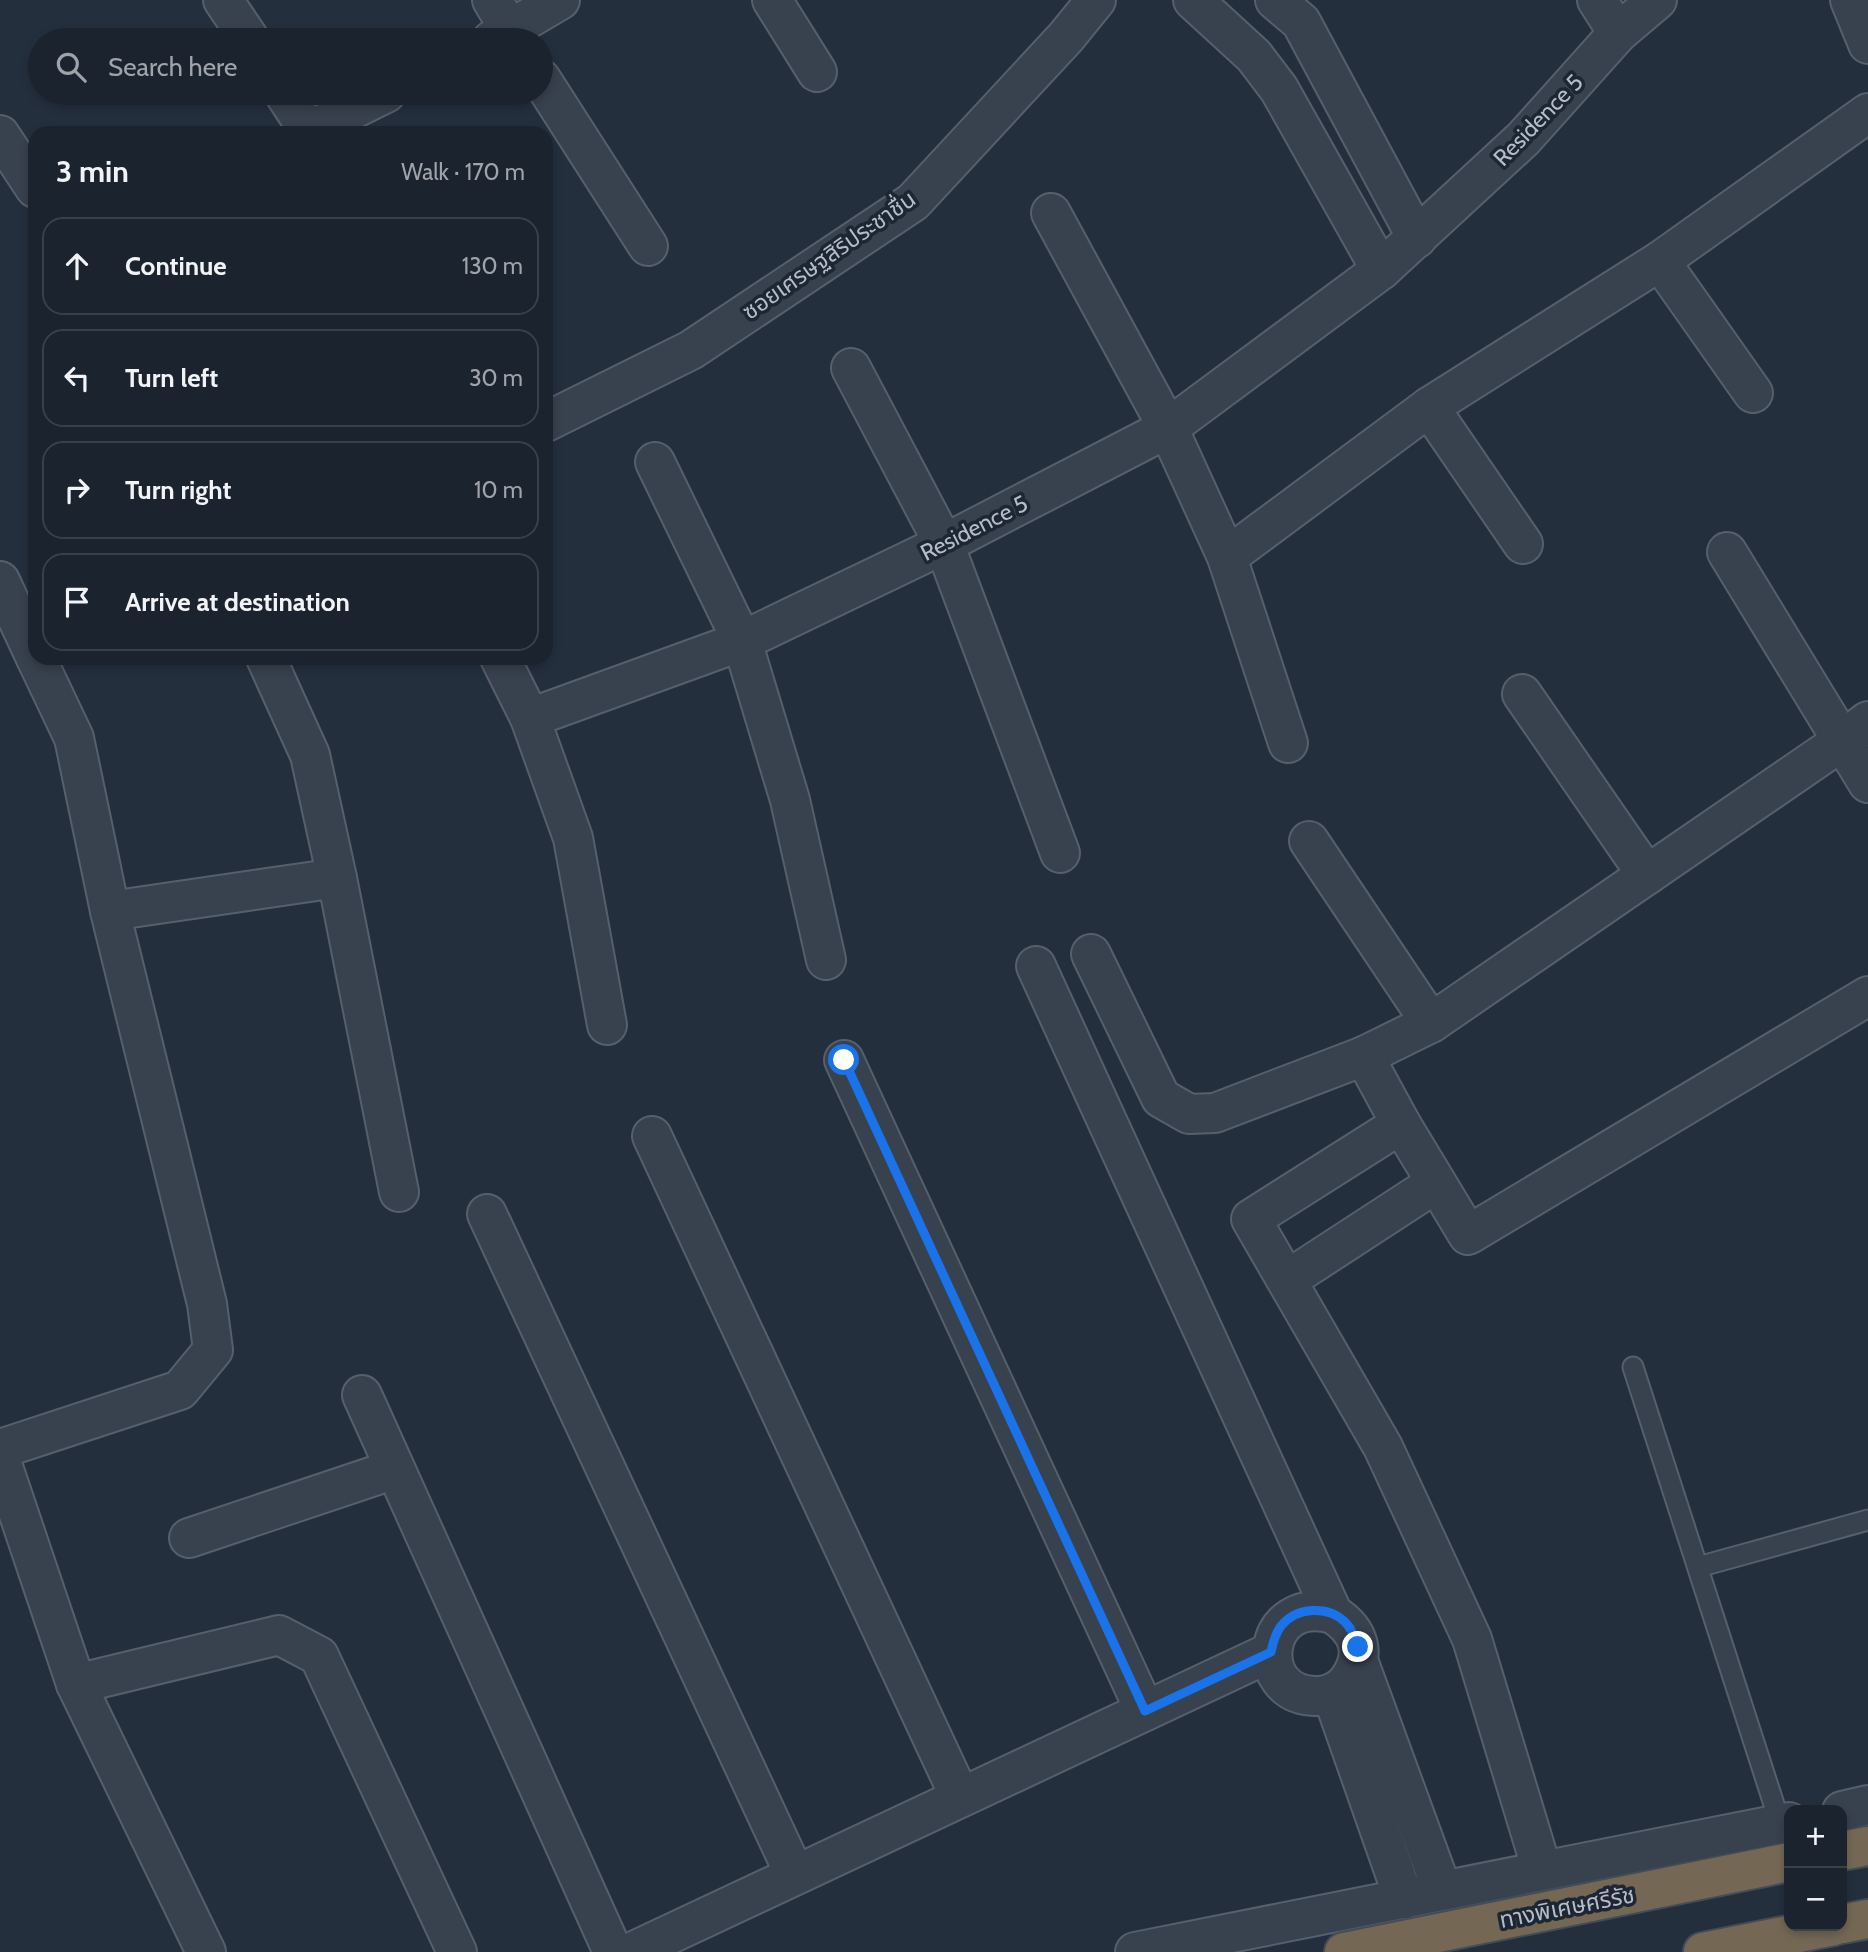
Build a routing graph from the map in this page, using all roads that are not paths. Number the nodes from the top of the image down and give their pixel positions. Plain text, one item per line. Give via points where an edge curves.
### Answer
1 (223, 0) edge
2 (560, 0) edge
3 (772, 0) edge
4 (1096, 0) edge
5 (1193, 0) edge
6 (1597, 0) edge
7 (1657, 0) edge
8 (1850, 0) edge
9 (1288, 11) edge
10 (242, 28) edge
11 (502, 28) edge
12 (1618, 33) junction
13 (1868, 44) edge
14 (1254, 56) junction
15 (817, 72) dead end
16 (553, 98) edge
17 (291, 105) edge
18 (362, 105) edge
19 (1868, 113) edge
20 (304, 126) edge
21 (320, 126) edge
22 (0, 135) edge
23 (28, 177) edge
24 (1051, 213) dead end
25 (1417, 238) junction
26 (648, 246) dead end
27 (1660, 261) junction
28 (1381, 270) junction
29 (851, 368) dead end
30 (1754, 393) dead end
31 (1429, 407) junction
32 (553, 419) edge
33 (1168, 428) junction
34 (655, 462) dead end
35 (944, 544) junction
36 (1523, 544) dead end
37 (1727, 552) dead end
38 (1227, 557) junction
39 (0, 581) edge
40 (742, 641) junction
41 (28, 642) edge
42 (39, 665) edge
43 (269, 665) edge
44 (504, 665) edge
45 (1522, 694) dead end
46 (530, 718) junction
47 (1855, 731) edge
48 (1288, 743) dead end
49 (1868, 783) edge
50 (1309, 841) dead end
51 (1060, 853) dead end
52 (1647, 875) junction
53 (337, 878) junction
54 (110, 911) junction
55 (1091, 954) dead end
56 (826, 960) dead end
57 (1036, 966) dead end
58 (1868, 996) edge
59 (1432, 1023) junction
60 (607, 1025) dead end
61 (1364, 1056) junction
62 (844, 1060) dead end
63 (1401, 1124) junction
64 (653, 1136) dead end
65 (1436, 1183) junction
66 (399, 1192) dead end
67 (487, 1214) dead end
68 (1287, 1280) junction
69 (1633, 1367) dead end
70 (362, 1395) dead end
71 (0, 1450) edge
72 (0, 1458) edge
73 (395, 1469) junction
74 (1868, 1520) edge
75 (189, 1538) dead end
76 (1698, 1567) junction
77 (1333, 1614) junction
78 (1271, 1652) junction
79 (1359, 1663) junction
80 (76, 1685) junction
81 (1332, 1694) junction
82 (1145, 1711) junction
83 (960, 1797) junction
84 (1868, 1805) edge
85 (1847, 1810) edge
86 (1784, 1819) edge
87 (1784, 1822) edge
88 (1868, 1846) edge
89 (1847, 1850) edge
90 (1784, 1862) edge
91 (1542, 1870) junction
92 (795, 1875) junction
93 (1442, 1890) junction
94 (1404, 1899) junction
95 (1868, 1919) edge
96 (1847, 1923) edge
97 (1810, 1931) edge
98 (206, 1952) edge
99 (457, 1952) edge
100 (613, 1952) edge
101 (632, 1952) edge
102 (1135, 1952) edge
103 (1344, 1952) edge
104 (1703, 1952) edge

1 - 10 street
2 - 11 street
3 - 15 street
4 - 32 street, ซอยเศรษฐสิริประชาชื่น via 913,202 691,350
5 - 14 street
6 - 12 street
7 - 12 street, Residence 5
8 - 13 street
9 - 14 street
9 - 25 street
12 - 25 street, Residence 5 via 1523,139
14 - 28 street via 1279,89
16 - 26 street
17 - 20 street
18 - 21 street
19 - 27 street
22 - 23 street
24 - 33 street
25 - 28 street, Residence 5
27 - 30 street
27 - 31 street
28 - 33 street, Residence 5
29 - 35 street
31 - 36 street
31 - 38 street
33 - 35 street, Residence 5
33 - 38 street
34 - 40 street
35 - 40 street, Residence 5
35 - 51 street
37 - 47 street
38 - 48 street
39 - 41 street
40 - 46 street, Residence 5
40 - 56 street via 790,800
42 - 54 street via 74,738
43 - 53 street via 310,755
44 - 46 street
45 - 52 street
46 - 60 street via 573,838
47 - 49 street
47 - 52 street
50 - 59 street
52 - 59 street
53 - 54 street
53 - 66 street
54 - 71 street via 207,1304 213,1350 180,1390
55 - 61 street via 1161,1098 1189,1114 1215,1113
57 - 77 street
58 - 65 street via 1468,1235
59 - 61 street
61 - 63 street
62 - 82 street
63 - 65 street
63 - 68 street via 1251,1219
64 - 83 street
65 - 68 street
67 - 92 street
68 - 91 street via 1383,1447 1472,1639
69 - 76 lane
70 - 73 street
72 - 80 street
73 - 75 street
73 - 100 street
74 - 76 lane
76 - 86 lane
77 - 78 street via 1319,1610 1292,1616 1274,1637
77 - 79 street via 1353,1633
78 - 81 street via 1273,1667 1290,1689 1318,1697
78 - 82 street
79 - 81 street via 1344,1686
79 - 93 street
80 - 98 street
80 - 99 street via 279,1636 319,1656
81 - 94 street
82 - 83 street
83 - 92 street
84 - 85 street
87 - 91 street
88 - 89 highway
90 - 103 highway, ทางพิเศษศรีรัช
91 - 93 street
92 - 101 street
93 - 94 street
94 - 102 street
95 - 96 highway
97 - 104 highway

